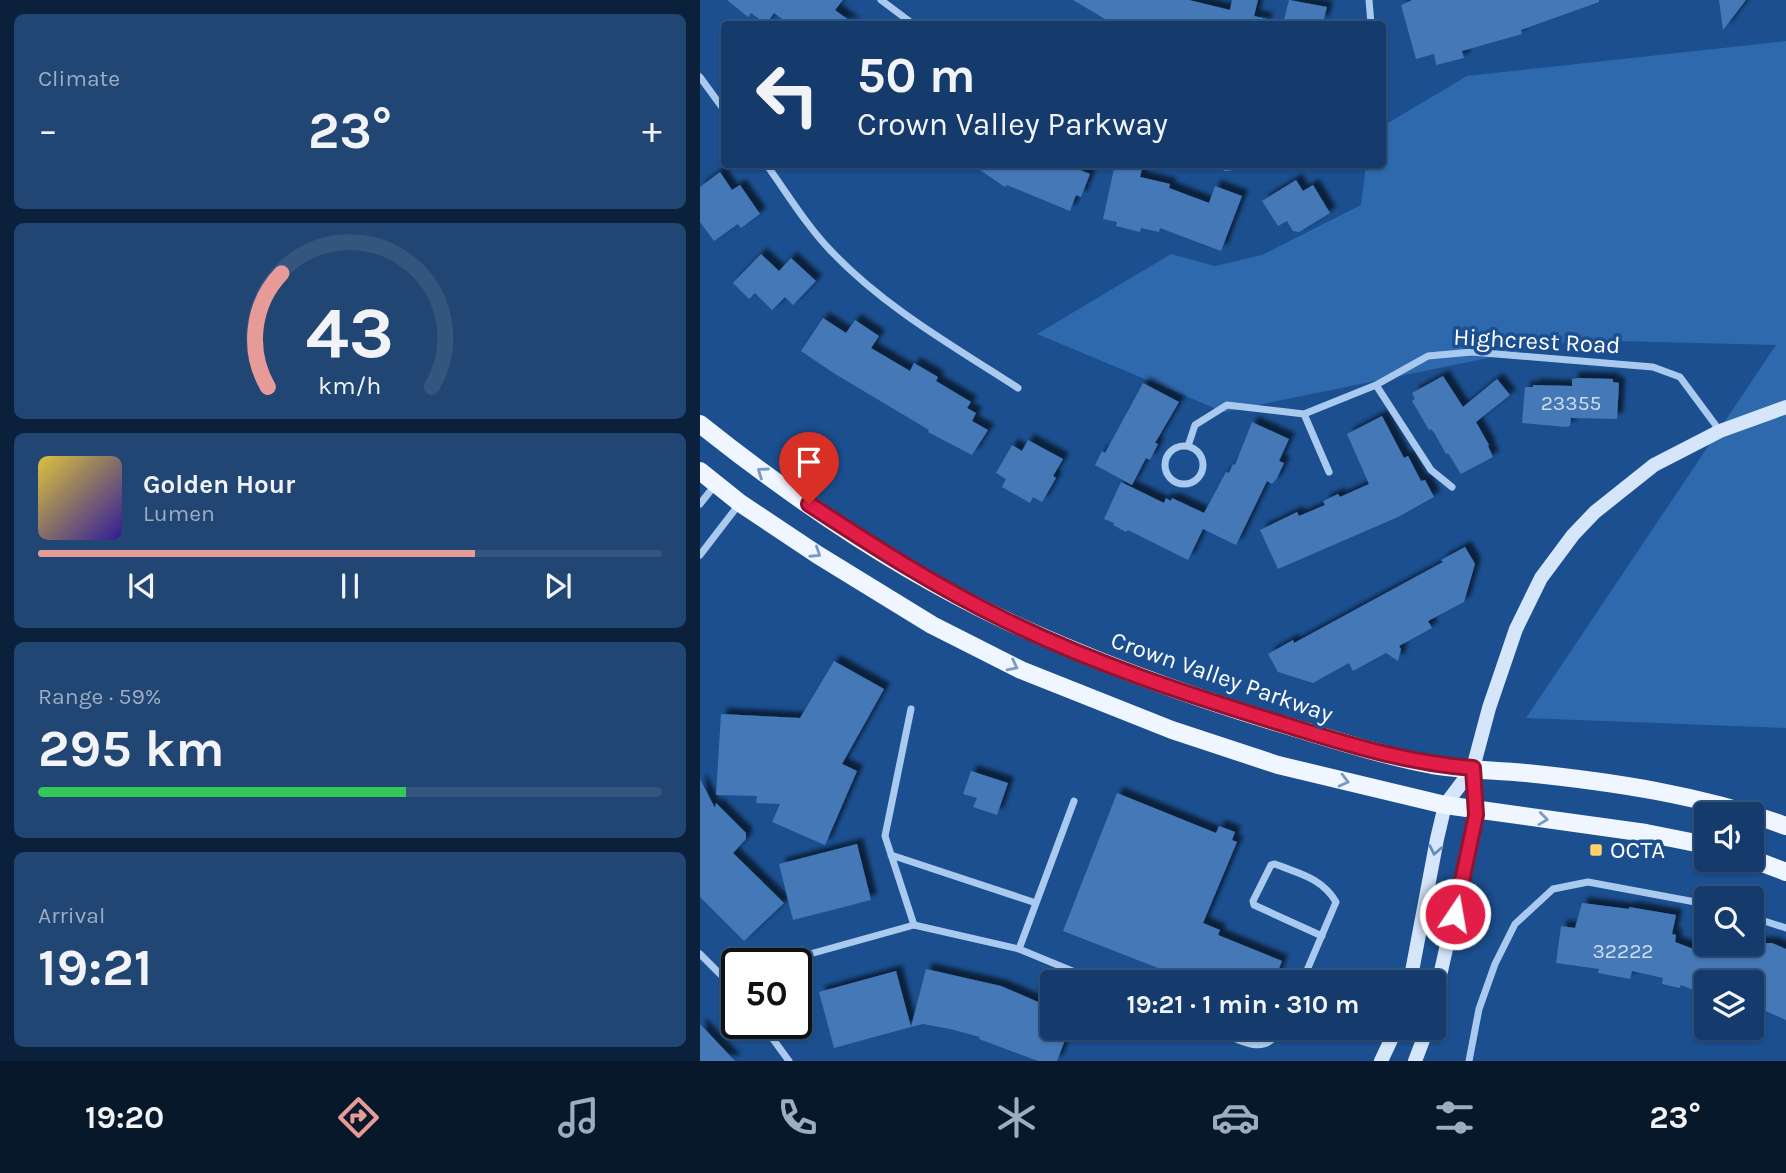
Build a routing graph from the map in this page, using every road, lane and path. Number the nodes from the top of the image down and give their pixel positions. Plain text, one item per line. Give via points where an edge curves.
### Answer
1 (881, 0) edge
2 (1369, 0) edge
3 (910, 21) edge
4 (1371, 21) edge
5 (700, 76) edge
6 (721, 106) edge
7 (769, 168) edge
8 (1376, 385) junction
9 (1017, 388) dead end
10 (1786, 407) edge
11 (1304, 414) junction
12 (700, 424) edge
13 (1720, 431) junction
14 (1188, 446) junction
15 (700, 471) edge
16 (1329, 472) dead end
17 (716, 484) junction
18 (1452, 488) dead end
19 (740, 503) junction
20 (700, 504) edge
21 (700, 555) edge
22 (911, 709) dead end
23 (1473, 768) junction
24 (1074, 801) dead end
25 (1446, 805) junction
26 (1476, 810) junction
27 (1786, 826) edge
28 (1694, 843) edge
29 (891, 855) junction
30 (1764, 864) edge
31 (1786, 872) edge
32 (1694, 902) edge
33 (1036, 903) junction
34 (1764, 921) edge
35 (914, 925) junction
36 (1786, 928) edge
37 (1322, 936) junction
38 (1019, 949) junction
39 (812, 953) edge
40 (700, 954) edge
41 (1070, 970) edge
42 (1307, 970) edge
43 (1412, 970) edge
44 (1442, 970) edge
45 (721, 973) edge
46 (773, 1039) edge
47 (1242, 1040) edge
48 (1275, 1040) edge
49 (1390, 1040) edge
50 (1423, 1040) edge
51 (789, 1061) edge
52 (1381, 1061) edge
53 (1415, 1061) edge
54 (1469, 1061) edge

1 - 3 street
2 - 4 street
5 - 6 street
7 - 9 street via 830,250 859,276 913,321
8 - 11 street, Highcrest Road
8 - 13 street, Highcrest Road via 1428,356 1472,352 1653,368 1680,377
8 - 18 street via 1432,470
10 - 13 main road
11 - 14 street, Highcrest Road via 1227,405 1195,425
11 - 16 street
23 -> 12 main road, Crown Valley Parkway via 1434,765 1347,745 1221,706 1017,626 876,548
13 - 23 main road via 1654,465 1595,512 1541,578 1516,629
14 - 14 street, Highcrest Road via 1176,447 1165,461 1166,473 1180,484 1193,482 1202,472 1203,459
15 - 17 main road
17 - 19 main road
17 - 20 street
19 - 21 street
19 -> 25 main road via 932,625 1041,679 1278,765
22 - 29 street via 885,836
23 - 25 main road
23 - 26 main road
23 - 27 main road, Crown Valley Parkway via 1673,793
24 - 33 street
25 - 26 main road
25 -> 43 main road
26 -> 28 main road
26 - 44 main road
29 - 33 street
29 - 35 street
30 - 31 main road
32 - 54 street via 1588,883 1553,890 1515,924 1495,964 1479,1009
33 - 38 street
34 - 36 street
35 - 38 street
35 - 39 street
37 - 37 street via 1254,905 1271,865 1328,888 1336,902
37 - 42 street
38 - 41 street
40 - 45 street
46 - 51 street
47 - 48 street via 1266,1046
49 - 52 main road
50 - 53 main road

